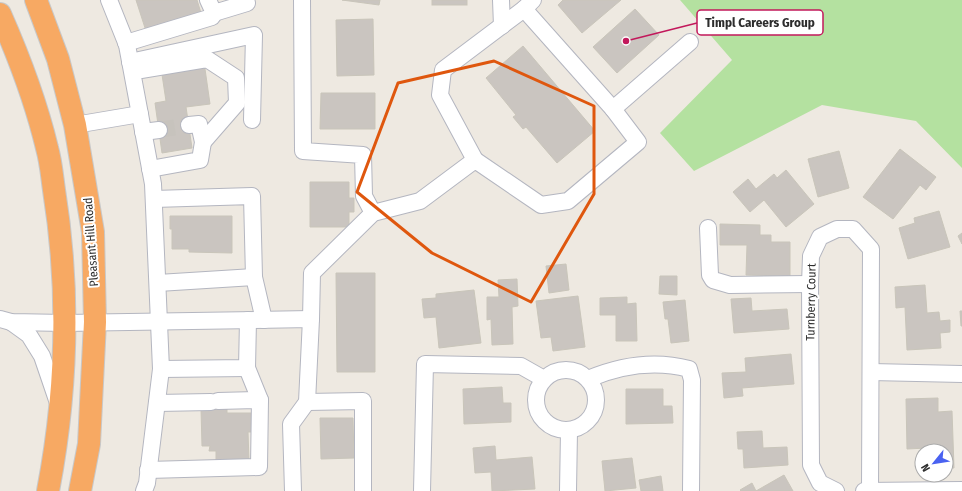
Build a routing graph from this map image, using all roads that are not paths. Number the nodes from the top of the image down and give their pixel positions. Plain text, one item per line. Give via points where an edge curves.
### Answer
1 (36, 0) edge
2 (109, 0) edge
3 (246, 0) edge
4 (302, 0) edge
5 (501, 0) edge
6 (528, 4) edge
7 (211, 7) edge
8 (0, 14) edge
9 (502, 26) junction
10 (690, 42) dead end
11 (126, 43) junction
12 (131, 67) junction
13 (613, 109) junction
14 (140, 114) junction
15 (252, 120) dead end
16 (75, 125) junction
17 (189, 125) dead end
18 (203, 142) junction
19 (475, 160) junction
20 (150, 169) junction
21 (154, 199) junction
22 (373, 213) junction
23 (708, 228) dead end
24 (254, 277) junction
25 (158, 283) junction
26 (810, 284) junction
27 (311, 319) junction
28 (6, 320) edge
29 (248, 320) junction
30 (264, 320) junction
31 (95, 322) junction
32 (160, 322) junction
33 (65, 323) junction
34 (247, 368) junction
35 (161, 369) junction
36 (872, 372) junction
37 (962, 374) edge
38 (544, 379) junction
39 (588, 379) junction
40 (260, 400) junction
41 (308, 402) junction
42 (157, 403) junction
43 (61, 413) junction
44 (569, 431) junction
45 (148, 470) junction
46 (962, 490) edge
47 (48, 491) edge
48 (80, 491) edge
49 (144, 491) edge
50 (293, 491) edge
51 (363, 491) edge
52 (422, 491) edge
53 (568, 491) edge
54 (691, 491) edge
55 (836, 491) edge
56 (864, 491) edge
57 (870, 491) edge

1 - 16 highway, Pleasant Hill Road via 58,59
2 - 11 street
3 - 7 street via 247,3
4 - 22 street via 303,151 363,156 364,196
5 - 9 street
6 - 9 street
6 - 13 street
7 - 11 street via 212,17
8 - 33 highway via 19,58 47,148 60,227
9 - 19 street via 444,70 440,95
10 - 13 street
11 - 12 street
12 - 14 street
12 - 15 street via 254,35
12 - 18 street via 207,60 236,78 237,103
13 - 19 street via 638,142 568,201 541,205
14 - 16 street
14 - 20 street via 151,131
16 - 31 highway, Pleasant Hill Road via 93,232
17 - 18 street via 199,124
18 - 20 street via 200,160
19 - 22 street via 420,201
20 - 21 street
21 - 24 street via 252,196
21 - 25 street
22 - 27 street via 312,273
23 - 26 street via 710,275 713,280 730,285
24 - 25 street
24 - 30 street
25 - 32 street
26 - 36 street, Turnberry Court via 811,256 820,237 837,229 853,229 870,249
26 - 55 street, Turnberry Court via 811,465 820,483
27 - 30 street
27 - 41 street
28 - 33 street
28 - 43 street via 29,335 42,356
29 - 30 street
29 - 32 street
29 - 34 street
31 - 32 street
31 - 33 street
31 - 48 highway, Pleasant Hill Road via 89,444
32 - 35 street
33 - 43 highway
34 - 35 street
34 - 40 street
35 - 42 street
36 - 37 street
36 - 57 street, Turnberry Court
38 - 39 street via 561,370 575,372
38 - 44 street via 538,388 537,409 549,426
38 - 52 street via 521,366 425,364
39 - 44 street via 595,392 596,406 593,415 587,423
39 - 54 street via 622,368 667,364 689,368 692,380
40 - 42 street
40 - 45 street via 259,467
41 - 50 street via 291,424
41 - 51 street via 363,401
42 - 45 street
43 - 47 highway
44 - 53 street
45 - 49 street
46 - 57 street
56 - 57 street

